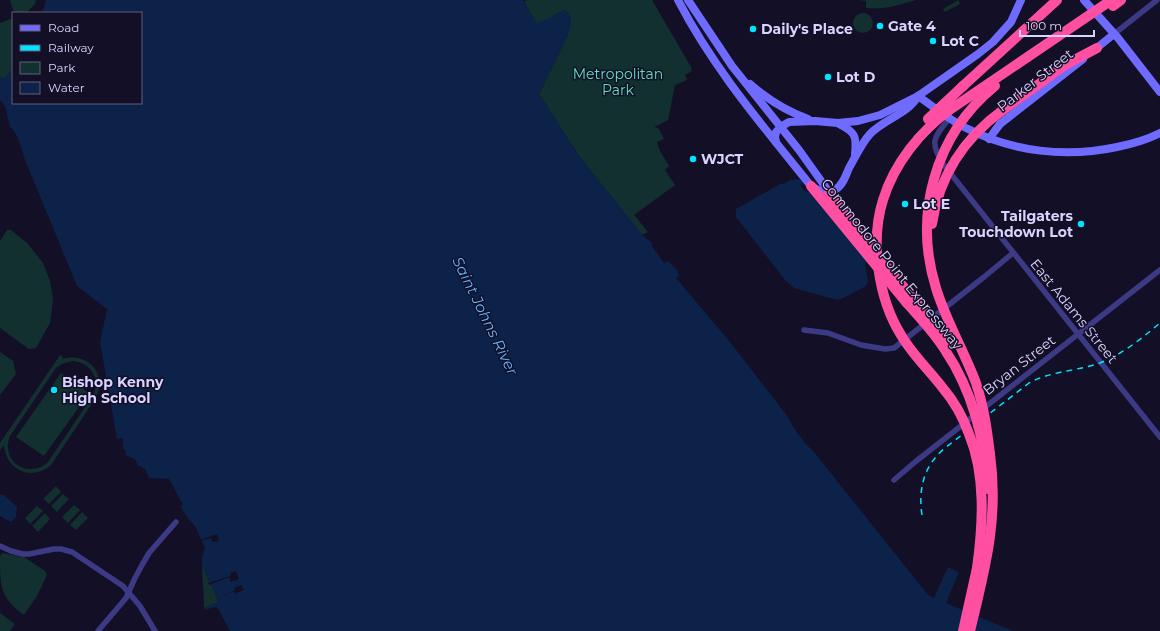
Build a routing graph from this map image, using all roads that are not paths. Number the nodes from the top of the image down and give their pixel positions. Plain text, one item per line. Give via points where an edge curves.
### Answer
1 (678, 0) edge
2 (688, 0) edge
3 (1022, 0) edge
4 (1084, 0) edge
5 (1157, 0) edge
6 (1056, 1) edge
7 (1114, 2) edge
8 (1114, 34) junction
9 (1097, 48) junction
10 (732, 66) junction
11 (1160, 92) edge
12 (918, 96) junction
13 (949, 119) junction
14 (815, 121) junction
15 (838, 123) junction
16 (781, 127) junction
17 (1160, 132) edge
18 (990, 139) junction
19 (776, 142) junction
20 (854, 160) junction
21 (811, 186) junction
22 (829, 192) junction
23 (882, 201) junction
24 (1013, 253) junction
25 (1160, 270) edge
26 (935, 288) junction
27 (909, 299) junction
28 (804, 330) dead end
29 (1078, 334) junction
30 (1160, 437) edge
31 (990, 454) junction
32 (894, 480) dead end
33 (176, 522) dead end
34 (0, 546) edge
35 (977, 568) junction
36 (129, 592) junction
37 (98, 631) edge
38 (155, 631) edge
39 (963, 631) edge
40 (970, 631) edge

1 - 19 street, Commodore Point Expressway via 708,52
2 - 10 street
3 - 12 street via 1011,22 993,42
4 - 8 street
5 - 8 street, Parker Street
6 - 23 highway, bridge via 923,124 907,142 890,174
7 - 23 highway, bridge via 933,123 904,157
7 - 26 highway, bridge via 998,84 970,110 954,133 938,165 928,205 927,246
8 - 9 street, Parker Street
8 - 11 street
9 - 18 street, Parker Street via 1000,124
9 - 26 highway, bridge via 1065,65 1003,110 964,146 951,166 935,206 931,237 931,263
10 - 14 street via 772,102
10 - 16 street, Commodore Point Expressway
12 - 13 street
12 - 15 street via 872,118
12 - 20 street via 910,106 874,131
13 - 18 street
13 - 24 street, East Adams Street via 936,136 937,152 947,170
14 - 15 street
14 - 16 street via 791,121
15 - 20 street via 855,136
16 - 19 street via 776,134
16 - 22 street, Commodore Point Expressway
17 - 18 street via 1128,145 1079,152 1034,151
19 - 21 street, Commodore Point Expressway
20 - 22 street via 839,187
21 - 22 street via 819,191
21 - 27 highway, Commodore Point Expressway
22 - 27 highway, Commodore Point Expressway
23 - 35 highway, bridge via 878,258 880,281 887,306 906,342 955,406 969,433 976,455 981,504
24 - 28 street via 894,348 861,345 828,333
24 - 29 street, East Adams Street
25 - 29 street, Bryan Street
26 - 31 highway, bridge via 978,388
27 - 31 highway, Commodore Point Expressway, bridge via 950,345 974,393
27 - 35 highway, Commodore Point Expressway, bridge via 950,357 967,392 978,426 986,468 988,505
29 - 30 street, East Adams Street
29 - 32 street, Bryan Street
31 - 40 highway via 992,527
33 - 36 street via 149,553
34 - 36 street via 24,554 54,549 68,550
35 - 39 highway
36 - 37 street
36 - 38 street

